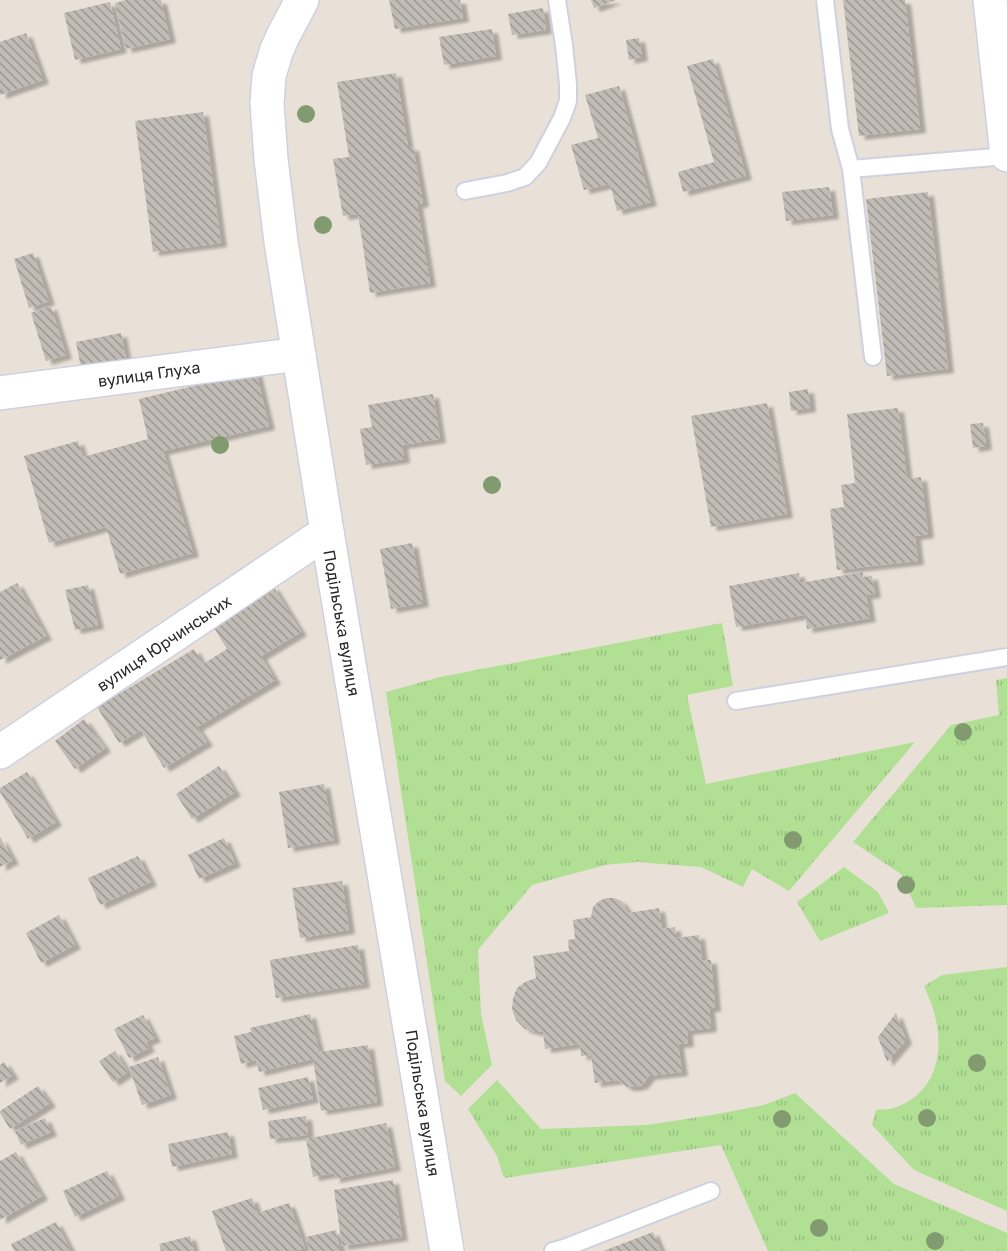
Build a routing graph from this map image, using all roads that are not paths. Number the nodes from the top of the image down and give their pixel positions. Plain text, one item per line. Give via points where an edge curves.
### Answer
1 (302, 0) edge
2 (557, 0) edge
3 (825, 0) edge
4 (990, 0) edge
5 (1007, 156) edge
6 (851, 169) junction
7 (465, 191) dead end
8 (298, 354) junction
9 (873, 357) dead end
10 (0, 393) edge
11 (327, 532) junction
12 (1007, 657) edge
13 (736, 701) dead end
14 (0, 752) edge
15 (711, 1191) dead end
16 (447, 1251) edge
17 (553, 1251) edge

1 - 8 street, Подільська вулиця via 276,52 267,103 279,230
2 - 7 lane via 568,84 562,118 538,164 525,177
3 - 6 lane via 840,129
4 - 5 street
5 - 6 lane
6 - 9 lane
8 - 10 street, вулиця Глуха
8 - 11 street, Подільська вулиця
11 - 14 street, вулиця Юрчинських
11 - 16 street, Подільська вулиця
12 - 13 lane
15 - 17 lane

